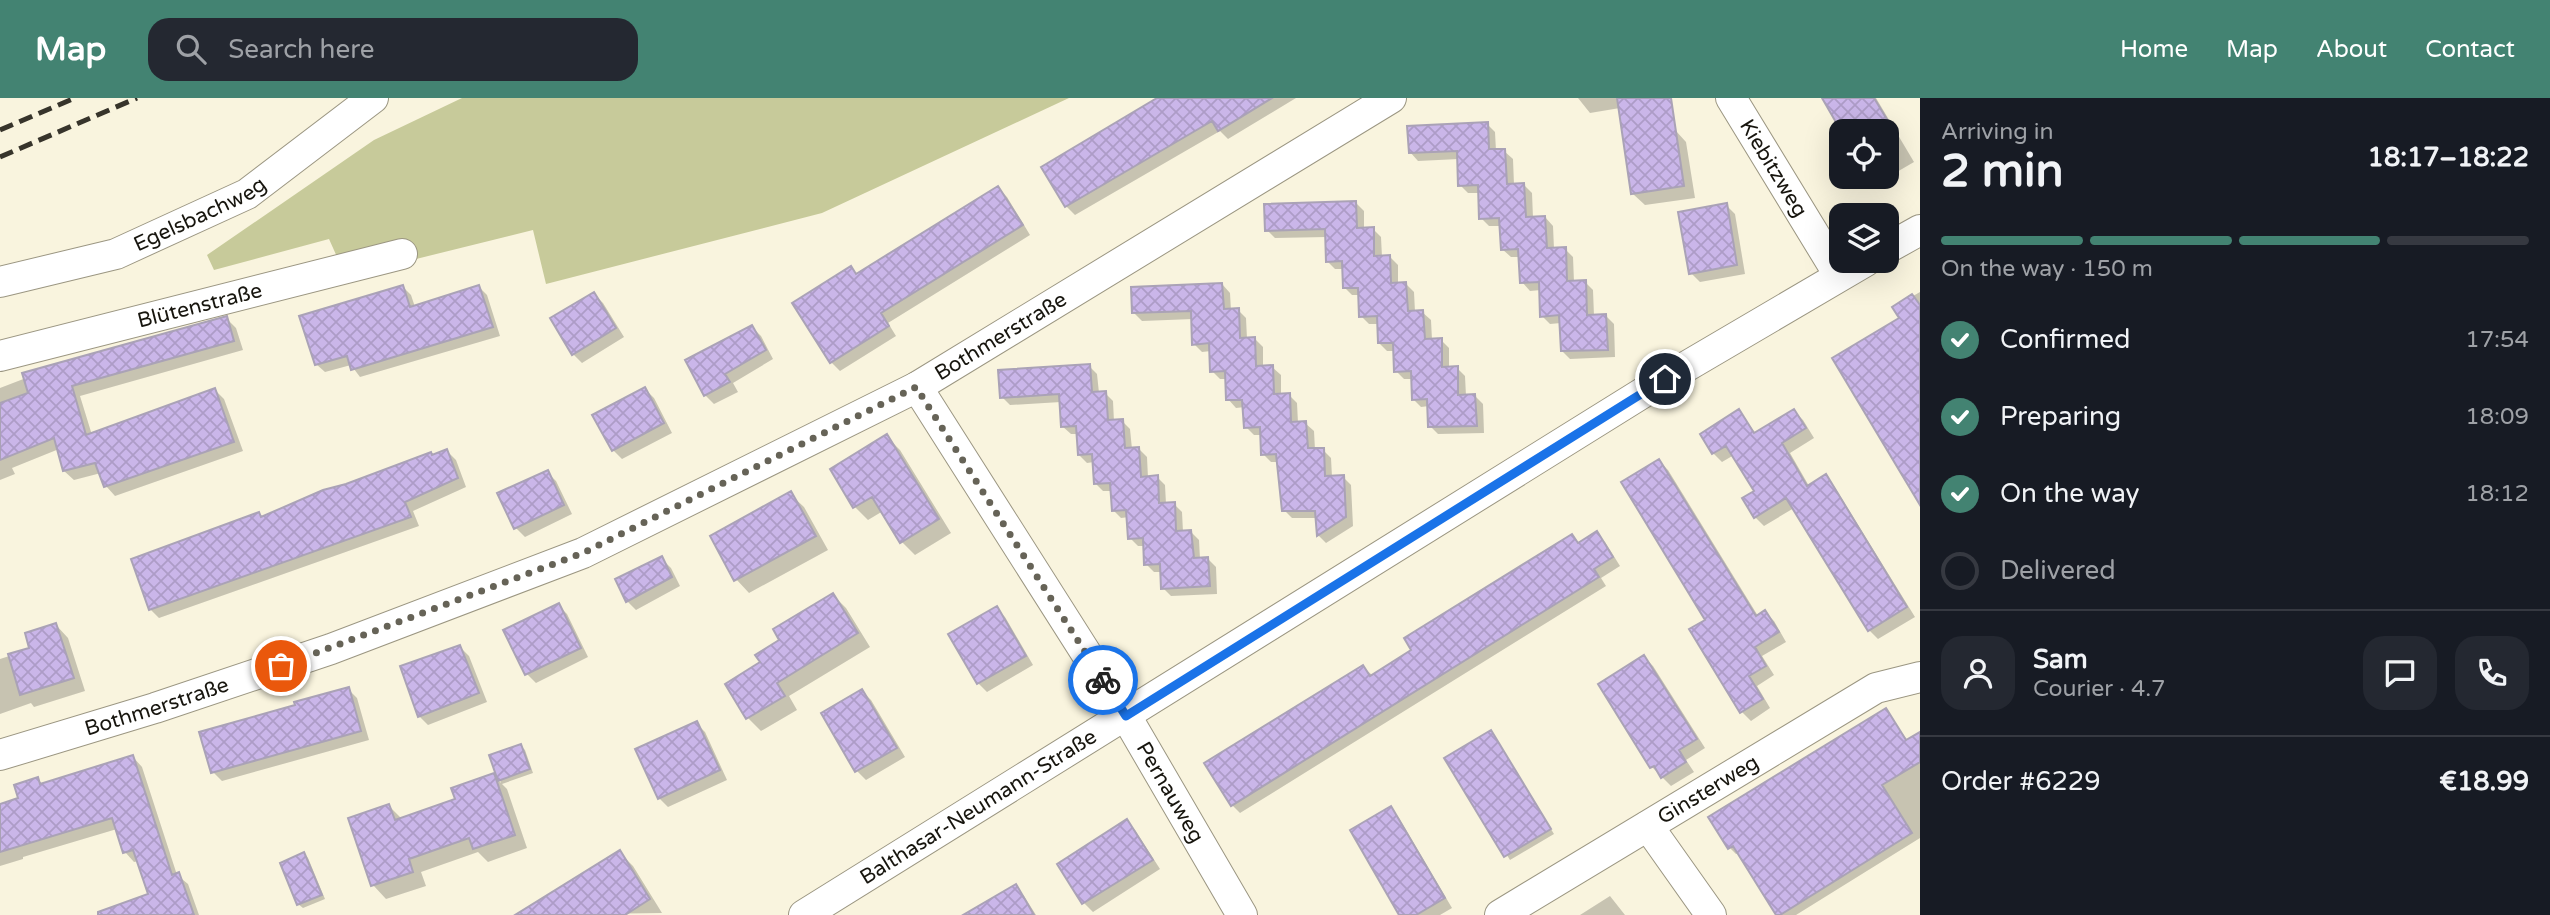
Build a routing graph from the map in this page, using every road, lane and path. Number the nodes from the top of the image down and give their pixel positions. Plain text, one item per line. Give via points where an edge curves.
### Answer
1 (373, 98) edge
2 (1391, 98) edge
3 (1731, 98) edge
4 (1920, 230) edge
5 (1899, 242) edge
6 (402, 254) dead end
7 (1843, 273) edge
8 (1839, 275) junction
9 (0, 282) edge
10 (0, 356) edge
11 (916, 387) junction
12 (1920, 677) edge
13 (1126, 716) junction
14 (0, 755) edge
15 (1648, 826) junction
16 (804, 915) edge
17 (1242, 915) edge
18 (1500, 915) edge
19 (1711, 915) edge

1 - 9 street, Egelsbachweg via 247,194 117,254
2 - 11 street, Bothmerstraße
3 - 8 street, Kiebitzweg
4 - 5 street
6 - 10 street, Blütenstraße
7 - 8 street, Balthasar-Neumann-Straße
8 - 13 street, Balthasar-Neumann-Straße
11 - 13 street, Pernauweg
11 - 14 street, Bothmerstraße via 583,553 331,649
12 - 15 street, Ginsterweg via 1875,688
13 - 16 street, Balthasar-Neumann-Straße
13 - 17 street, Pernauweg
15 - 18 street, Ginsterweg
15 - 19 street

